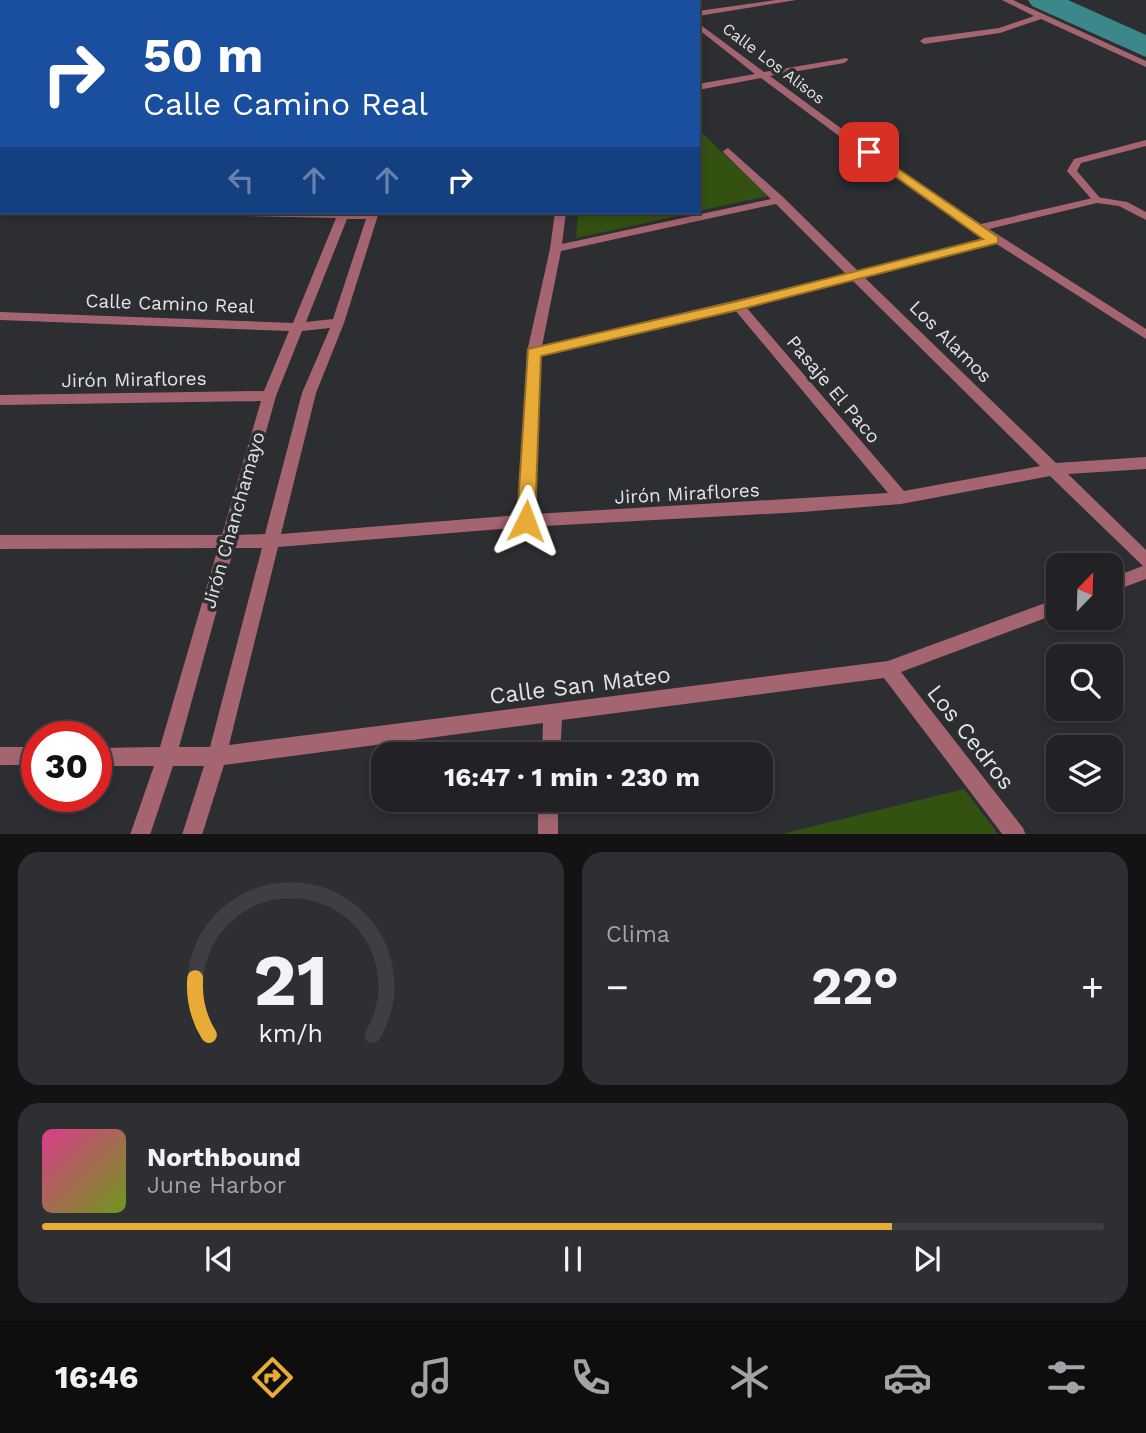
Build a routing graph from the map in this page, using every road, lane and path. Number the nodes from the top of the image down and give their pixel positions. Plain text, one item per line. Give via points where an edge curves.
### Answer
1 (792, 0) edge
2 (1006, 0) edge
3 (700, 14) edge
4 (1042, 16) junction
5 (700, 27) edge
6 (924, 41) dead end
7 (844, 60) dead end
8 (1146, 64) edge
9 (761, 75) junction
10 (700, 87) edge
11 (1146, 143) edge
12 (728, 151) dead end
13 (780, 200) junction
14 (1097, 200) junction
15 (343, 214) edge
16 (374, 214) edge
17 (560, 214) edge
18 (1146, 217) edge
19 (976, 229) junction
20 (994, 240) junction
21 (556, 249) junction
22 (857, 275) junction
23 (738, 305) junction
24 (0, 316) edge
25 (338, 323) junction
26 (295, 327) junction
27 (1146, 334) edge
28 (534, 352) junction
29 (269, 396) junction
30 (0, 400) edge
31 (1146, 463) edge
32 (1054, 469) junction
33 (901, 498) junction
34 (526, 521) junction
35 (272, 541) junction
36 (0, 542) edge
37 (227, 542) junction
38 (1146, 560) edge
39 (1146, 572) edge
40 (1124, 580) edge
41 (1046, 610) edge
42 (888, 669) junction
43 (553, 714) junction
44 (552, 742) edge
45 (0, 755) edge
46 (21, 756) edge
47 (217, 756) junction
48 (112, 757) edge
49 (166, 758) junction
50 (548, 812) edge
51 (140, 834) edge
52 (192, 834) edge
53 (548, 834) edge
54 (1015, 834) edge

1 - 3 street
2 - 4 street
4 - 6 street via 1000,30
4 - 8 street
5 - 9 street, Calle Los Alisos
7 - 9 street
9 - 10 street
9 - 19 street, Calle Los Alisos
11 - 14 lane via 1077,161 1072,171
12 - 13 street, Los Alamos
13 - 21 street
13 - 22 street, Los Alamos
14 - 18 street via 1130,205
14 - 19 street
15 - 26 street, Jirón Chanchamayo
16 - 25 street, Jirón Chanchamayo
17 - 21 street
19 - 20 street, Calle Los Alisos
20 - 22 street
20 - 27 street, Calle Los Alisos
21 - 28 street
22 - 23 street
22 - 32 street, Los Alamos
23 - 28 street
23 - 33 street, Pasaje El Paco
24 - 26 street, Calle Camino Real
25 - 26 street, Calle Camino Real
25 - 35 street, Jirón Chanchamayo via 309,393
26 - 29 street, Jirón Chanchamayo
28 - 34 street
29 - 30 street, Jirón Miraflores
29 - 37 street, Jirón Chanchamayo
31 - 32 street, Jirón Miraflores
32 - 33 street, Jirón Miraflores
32 - 38 street, Los Alamos
33 - 34 street, Jirón Miraflores
34 - 35 street, Jirón Miraflores
35 - 37 street, Jirón Miraflores
35 - 47 street, Jirón Chanchamayo
36 - 37 street, Jirón Miraflores
37 - 49 street, Jirón Chanchamayo
39 - 40 street
41 - 42 street, Calle San Mateo
42 - 43 street, Calle San Mateo
42 - 54 street, Los Cedros
43 - 44 street
43 - 47 street, Calle San Mateo
45 - 46 street
47 - 49 street, Calle San Mateo
47 - 52 street, Jirón Chanchamayo
48 - 49 street, Calle San Mateo
49 - 51 street, Jirón Chanchamayo
50 - 53 street

